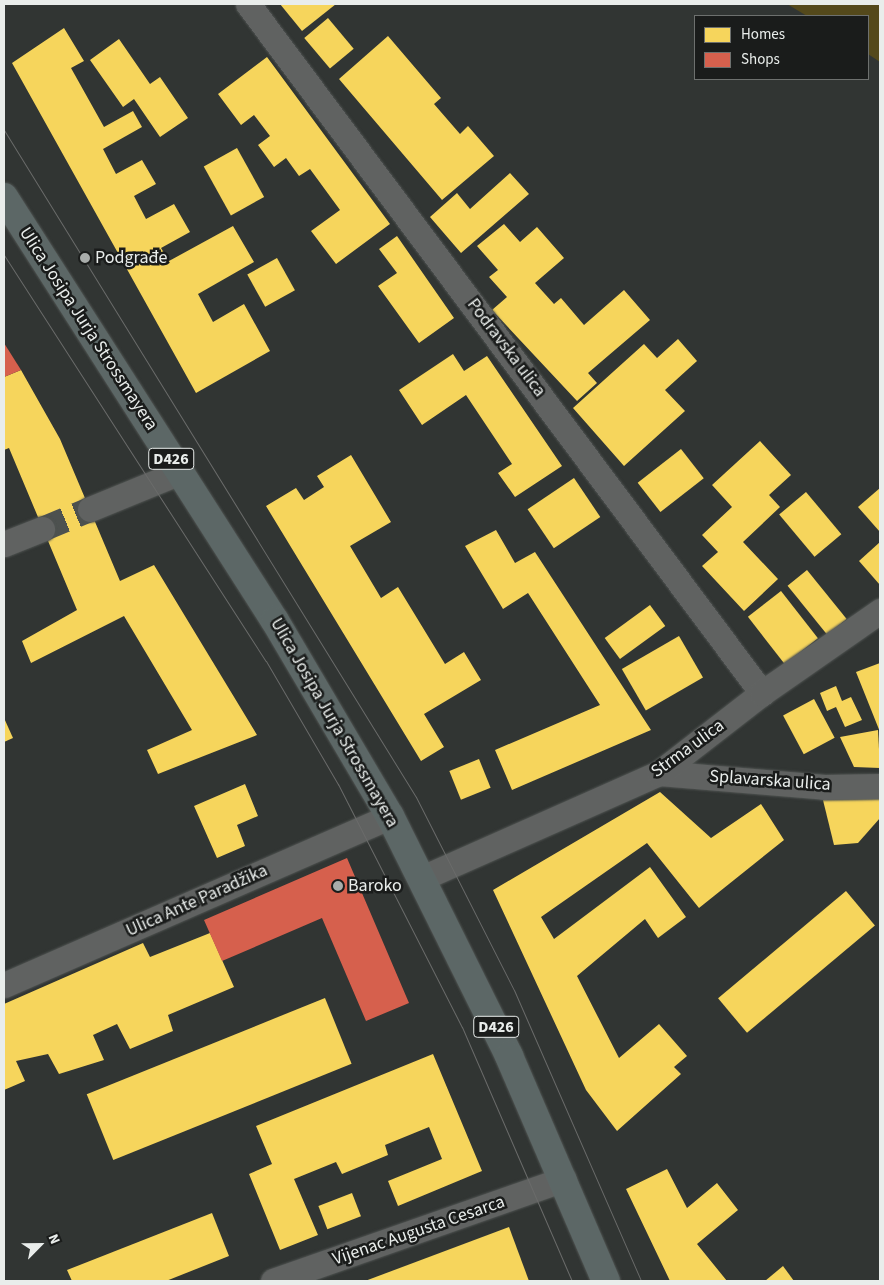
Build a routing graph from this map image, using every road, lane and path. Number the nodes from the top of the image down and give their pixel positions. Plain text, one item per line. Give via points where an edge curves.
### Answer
1 (248, 4) edge
2 (4, 198) edge
3 (180, 472) junction
4 (90, 509) tunnel mouth
5 (42, 529) tunnel mouth
6 (4, 544) edge
7 (880, 611) edge
8 (762, 693) junction
9 (660, 773) junction
10 (880, 786) edge
11 (390, 816) junction
12 (422, 878) junction
13 (4, 985) edge
14 (564, 1179) junction
15 (272, 1281) edge
16 (606, 1281) edge

1 - 8 street, Podravska ulica
2 - 3 main road, Ulica Josipa Jurja Strossmayera / D426
3 - 4 street
3 - 11 main road, Ulica Josipa Jurja Strossmayera / D426 via 275,620
5 - 6 street
7 - 8 street, Strma ulica
8 - 9 street, Strma ulica
9 - 10 street, Splavarska ulica via 824,786
9 - 12 street, Strma ulica
11 - 12 main road, Ulica Josipa Jurja Strossmayera / D426
11 - 13 street, Ulica Ante Paradžika
12 - 14 main road, Ulica Josipa Jurja Strossmayera / D426
14 - 15 street, Vijenac Augusta Cesarca
14 - 16 main road, Ulica Josipa Jurja Strossmayera / D426

